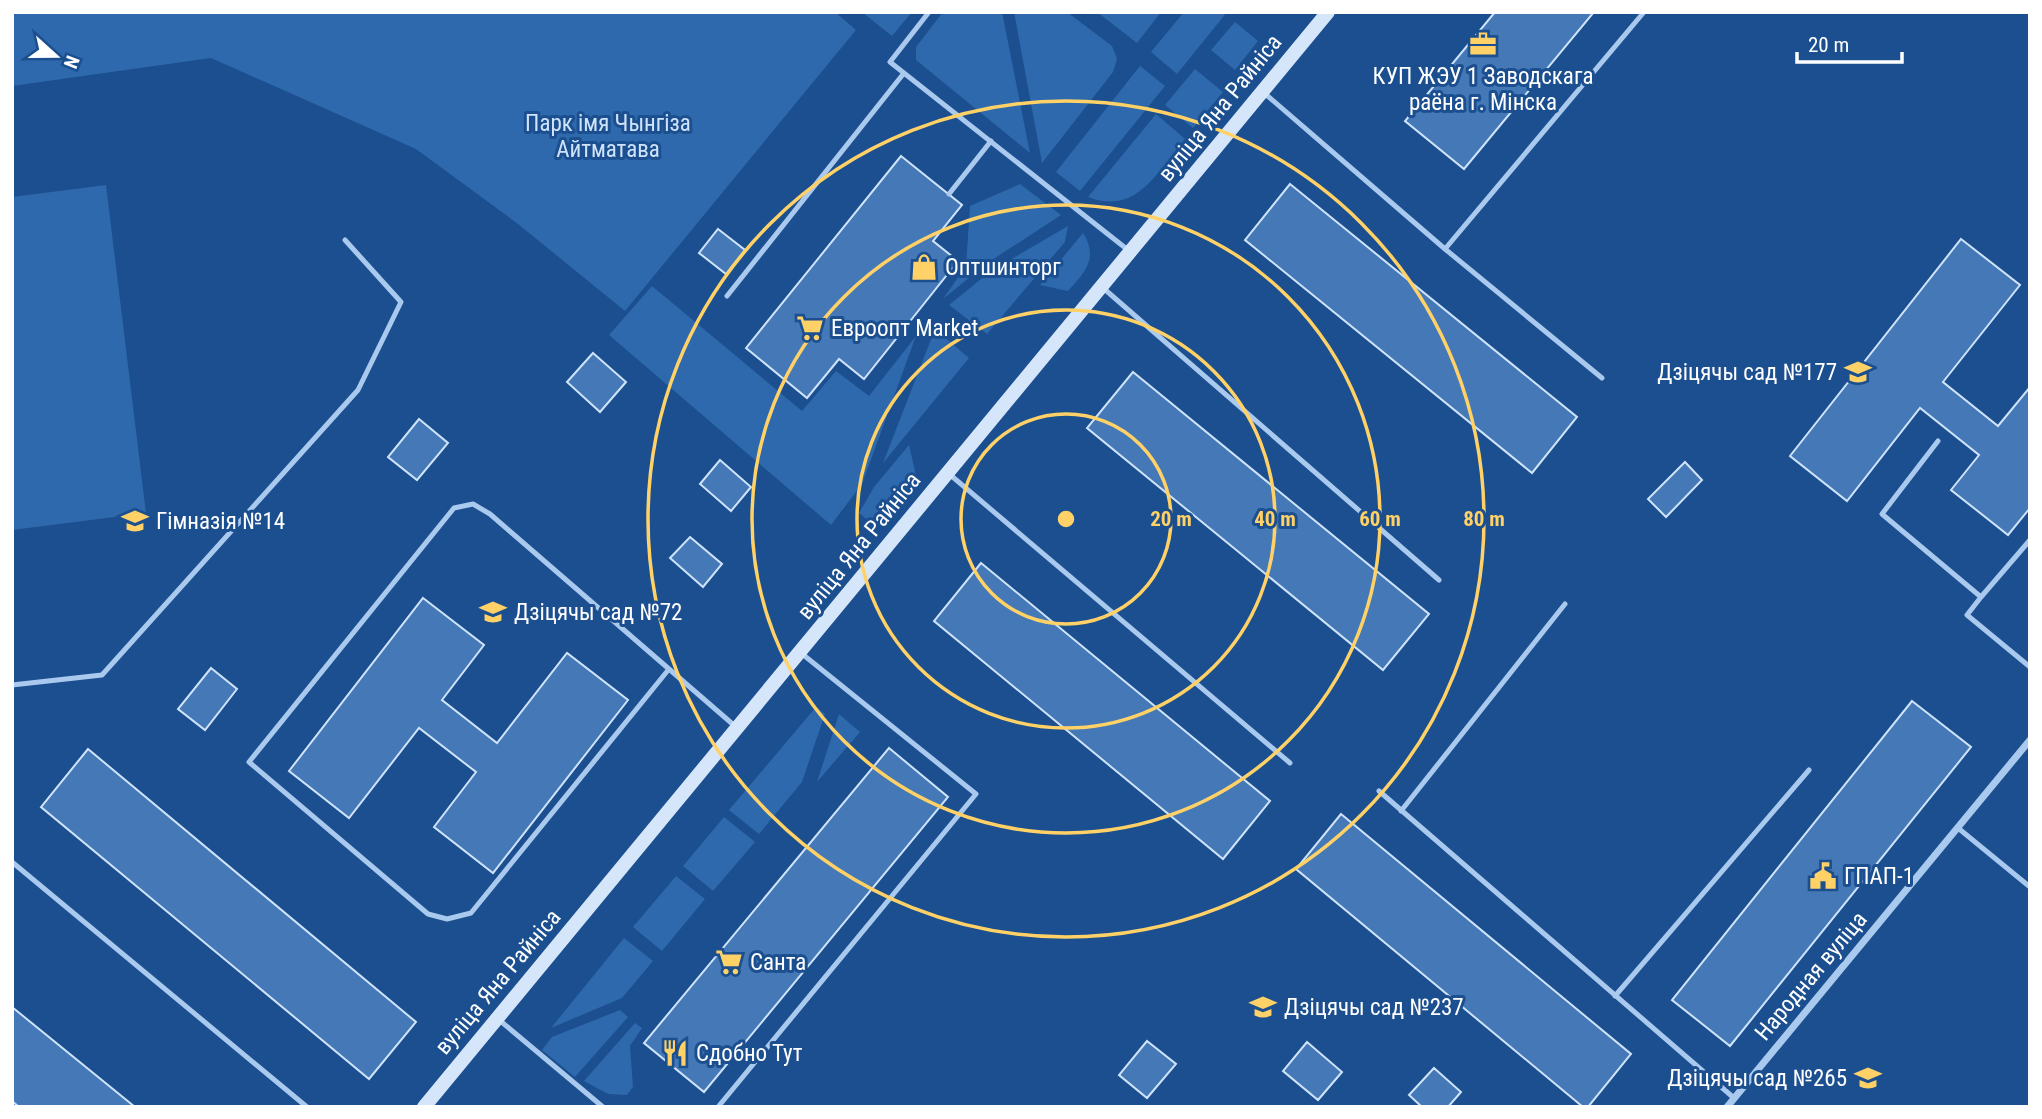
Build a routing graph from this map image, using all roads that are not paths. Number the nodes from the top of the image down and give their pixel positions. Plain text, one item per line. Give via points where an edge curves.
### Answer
1 (929, 12) edge
2 (1328, 12) edge
3 (1644, 12) edge
4 (904, 73) junction
5 (1262, 92) junction
6 (991, 141) junction
7 (949, 194) dead end
8 (345, 240) dead end
9 (1446, 249) junction
10 (1131, 252) junction
11 (1102, 287) junction
12 (727, 296) dead end
13 (1602, 378) dead end
14 (1938, 441) dead end
15 (948, 473) junction
16 (2030, 540) edge
17 (1439, 580) dead end
18 (1981, 597) junction
19 (1565, 604) dead end
20 (801, 653) junction
21 (2030, 667) edge
22 (669, 668) junction
23 (12, 685) edge
24 (738, 729) junction
25 (2030, 740) edge
26 (1290, 763) dead end
27 (1809, 770) dead end
28 (1379, 791) dead end
29 (1401, 811) junction
30 (1958, 828) junction
31 (12, 862) edge
32 (2030, 887) edge
33 (1615, 996) junction
34 (497, 1018) junction
35 (1734, 1098) junction
36 (307, 1107) edge
37 (424, 1107) edge
38 (603, 1107) edge
39 (718, 1107) edge
40 (1727, 1107) edge

1 - 4 lane via 891,62
2 - 5 street, вуліца Яна Райніса
3 - 9 lane
4 - 6 lane
4 - 12 lane
5 - 9 lane
5 - 10 street, вуліца Яна Райніса
6 - 7 lane
6 - 10 lane
8 - 23 lane via 401,302 358,390 102,675
9 - 13 lane
10 - 11 street, вуліца Яна Райніса
11 - 15 street, вуліца Яна Райніса
11 - 17 lane
14 - 18 lane via 1882,514
15 - 20 street, вуліца Яна Райніса
15 - 26 lane
16 - 18 lane
18 - 21 lane via 1967,615
19 - 29 lane
20 - 24 street, вуліца Яна Райніса
20 - 39 lane via 976,794
22 - 22 lane via 471,913 447,919 428,914 249,762 454,508 473,504 490,514
22 - 24 lane
24 - 34 street, вуліца Яна Райніса
25 - 30 street, Народная вуліца
27 - 33 lane
28 - 29 lane
29 - 33 lane
30 - 32 lane
30 - 35 street, Народная вуліца
31 - 36 lane
33 - 35 lane
34 - 37 street, вуліца Яна Райніса
34 - 38 lane
35 - 40 street, Народная вуліца

